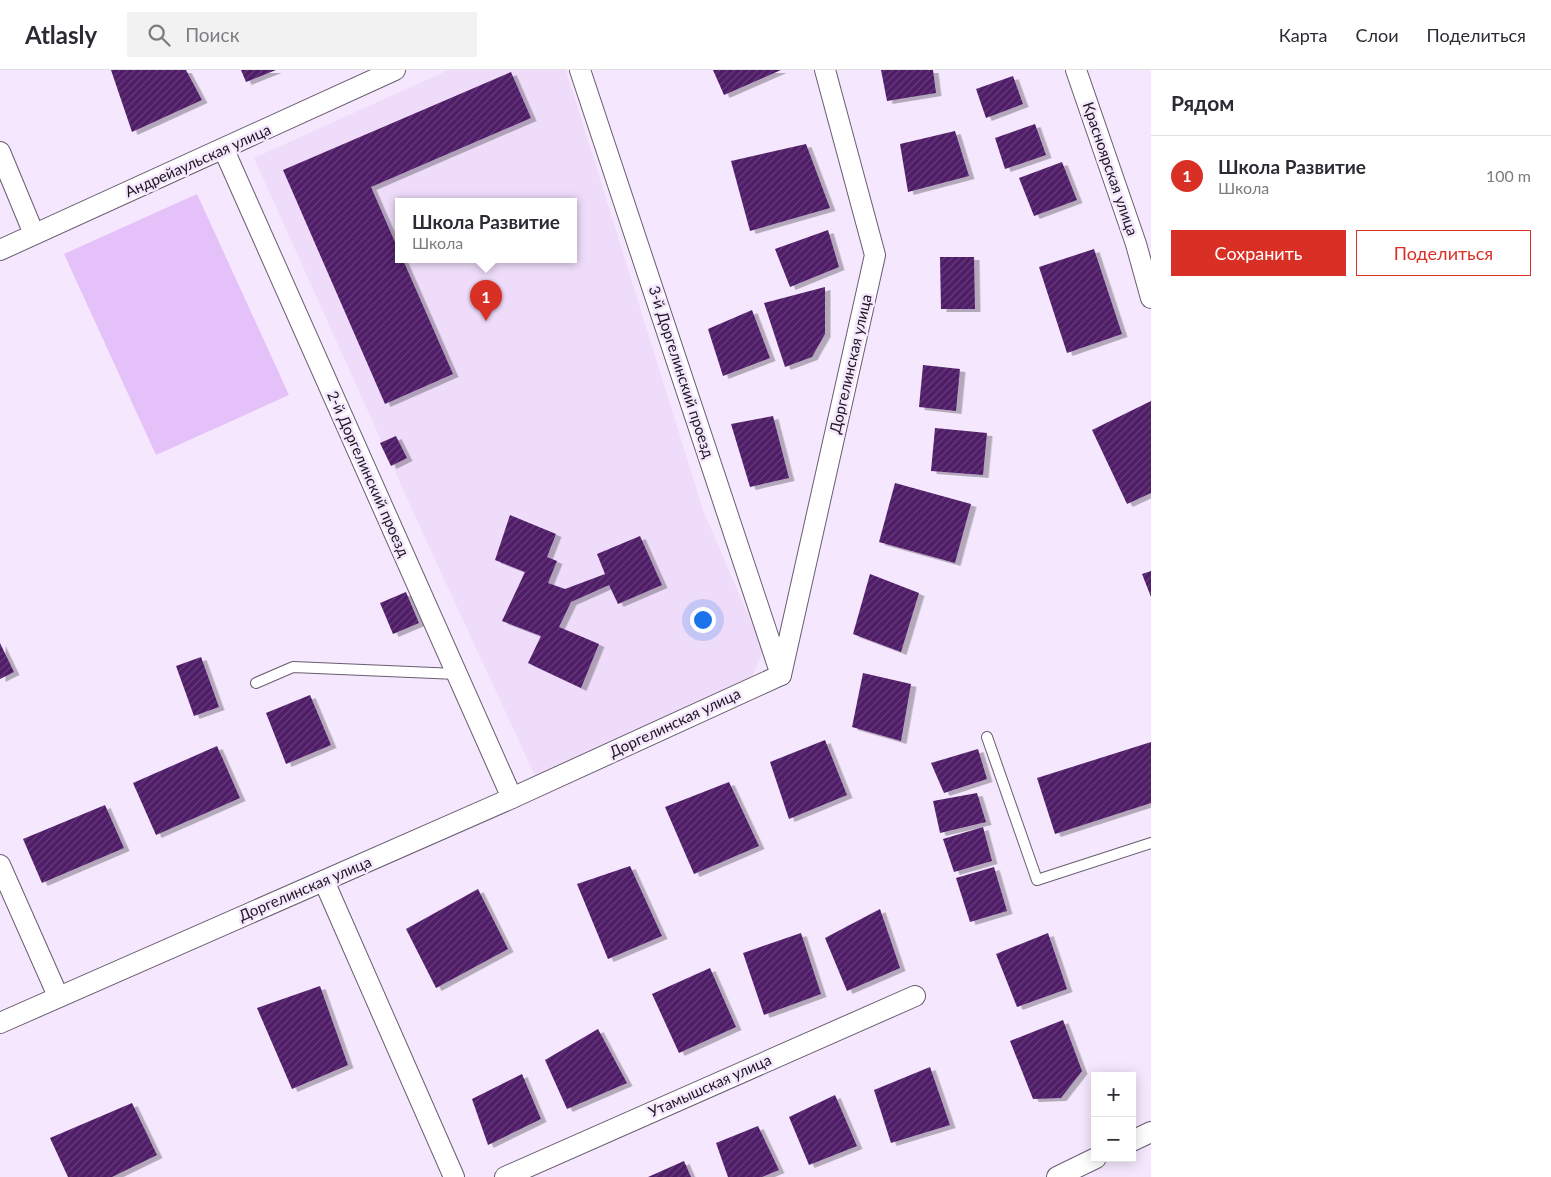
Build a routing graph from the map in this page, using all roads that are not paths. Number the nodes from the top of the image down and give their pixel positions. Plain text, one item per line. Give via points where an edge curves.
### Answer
1 (395, 70) edge
2 (580, 70) edge
3 (825, 70) edge
4 (1076, 70) edge
5 (224, 150) junction
6 (0, 152) edge
7 (34, 234) junction
8 (0, 250) edge
9 (1151, 298) edge
10 (457, 674) junction
11 (781, 674) junction
12 (256, 683) dead end
13 (987, 737) dead end
14 (512, 798) junction
15 (1151, 843) edge
16 (0, 865) edge
17 (324, 881) junction
18 (58, 996) junction
19 (915, 996) dead end
20 (0, 1023) edge
21 (1151, 1132) edge
22 (1136, 1139) edge
23 (1091, 1160) edge
24 (454, 1177) edge
25 (504, 1177) edge
26 (1057, 1177) edge

1 - 5 street, Андрейаульская улица
2 - 11 street, 3-й Доргелинский проезд
3 - 11 street, Доргелинская улица via 875,255
4 - 9 street, Красноярская улица via 1136,244
5 - 7 street, Андрейаульская улица
5 - 10 street, 2-й Доргелинский проезд
6 - 7 street
7 - 8 street, Андрейаульская улица
10 - 12 lane via 293,667
10 - 14 street, 2-й Доргелинский проезд
11 - 14 street, Доргелинская улица
13 - 15 lane via 1037,880
14 - 17 street, Доргелинская улица
16 - 18 street
17 - 18 street, Доргелинская улица
17 - 24 street
18 - 20 street, Доргелинская улица
19 - 25 street, Утамышская улица
21 - 22 street
23 - 26 street

